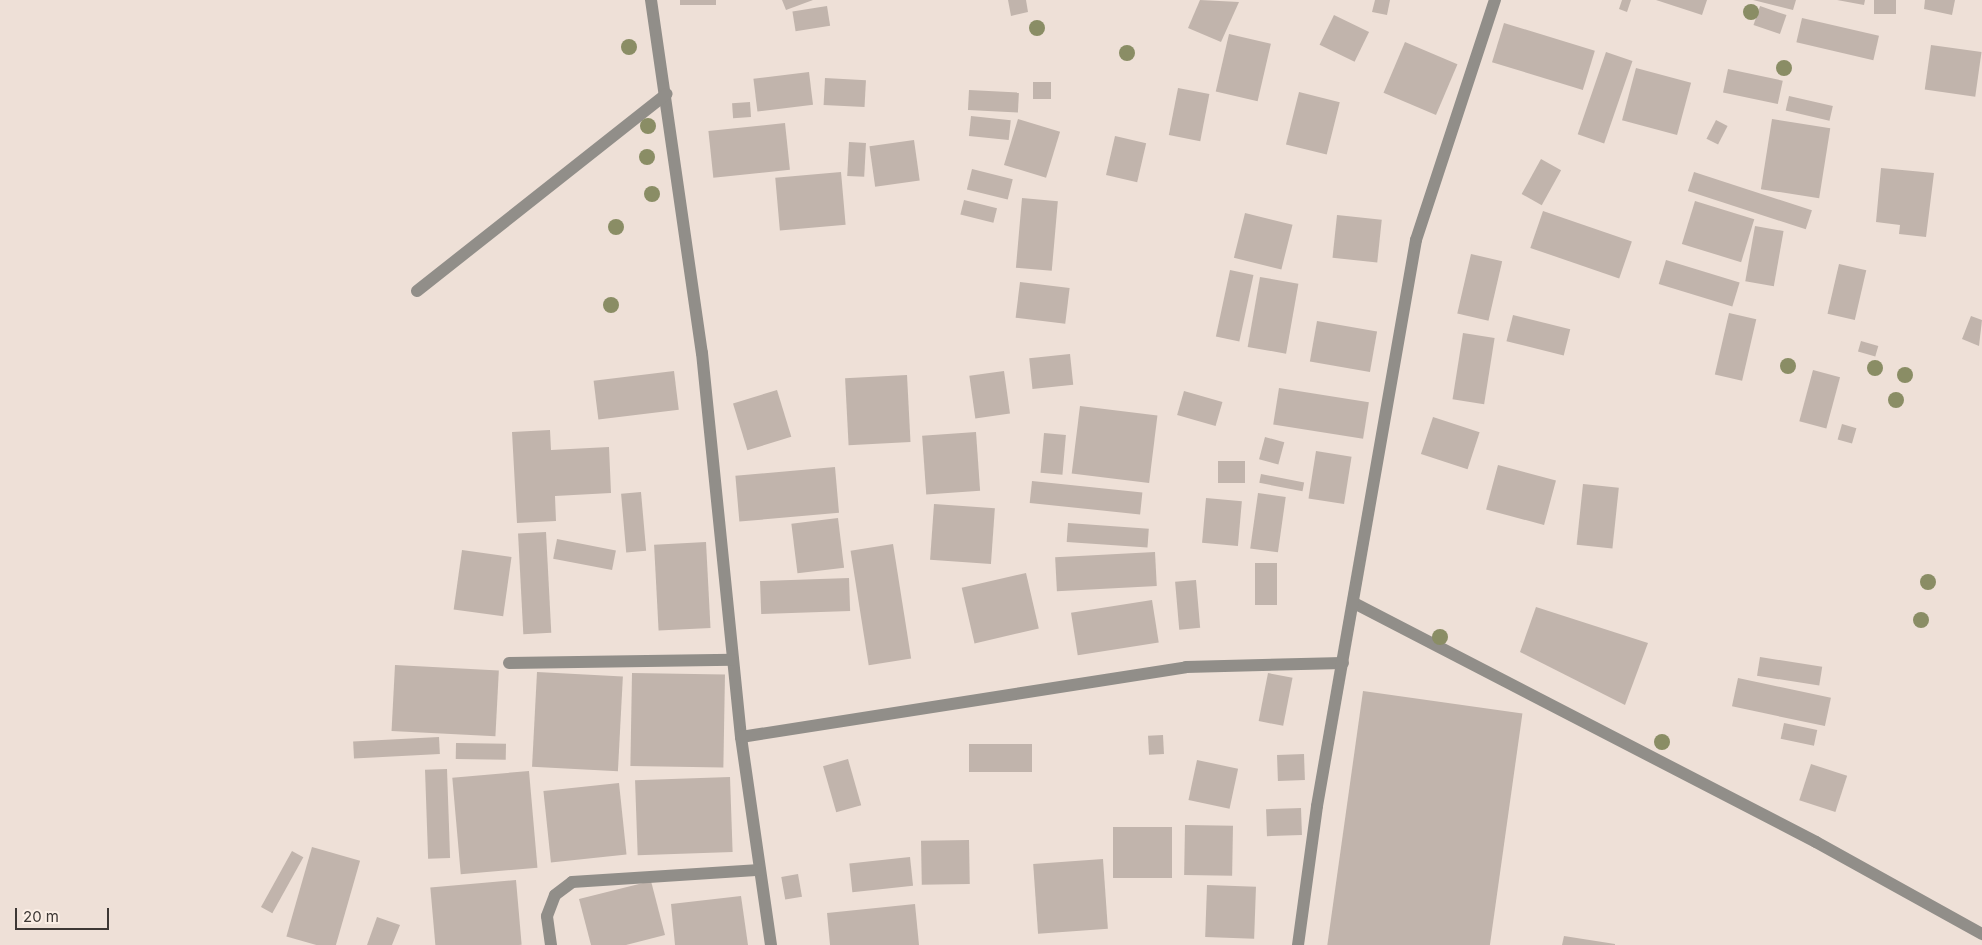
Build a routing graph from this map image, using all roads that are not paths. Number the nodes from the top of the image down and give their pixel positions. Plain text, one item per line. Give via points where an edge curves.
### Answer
1 (651, 0) edge
2 (1495, 0) edge
3 (666, 94) junction
4 (417, 291) dead end
5 (1354, 603) junction
6 (733, 660) junction
7 (508, 663) dead end
8 (1343, 663) junction
9 (741, 737) junction
10 (760, 870) junction
11 (1982, 934) edge
12 (551, 945) edge
13 (771, 945) edge
14 (1298, 945) edge

1 - 3 street
2 - 5 street via 1416,240
3 - 4 street
3 - 6 street via 702,353
5 - 8 street
5 - 11 street via 1816,842
6 - 7 street
6 - 9 street
8 - 9 street via 1186,667
8 - 14 street
9 - 10 street
10 - 12 street via 572,882 556,895 547,916
10 - 13 street

